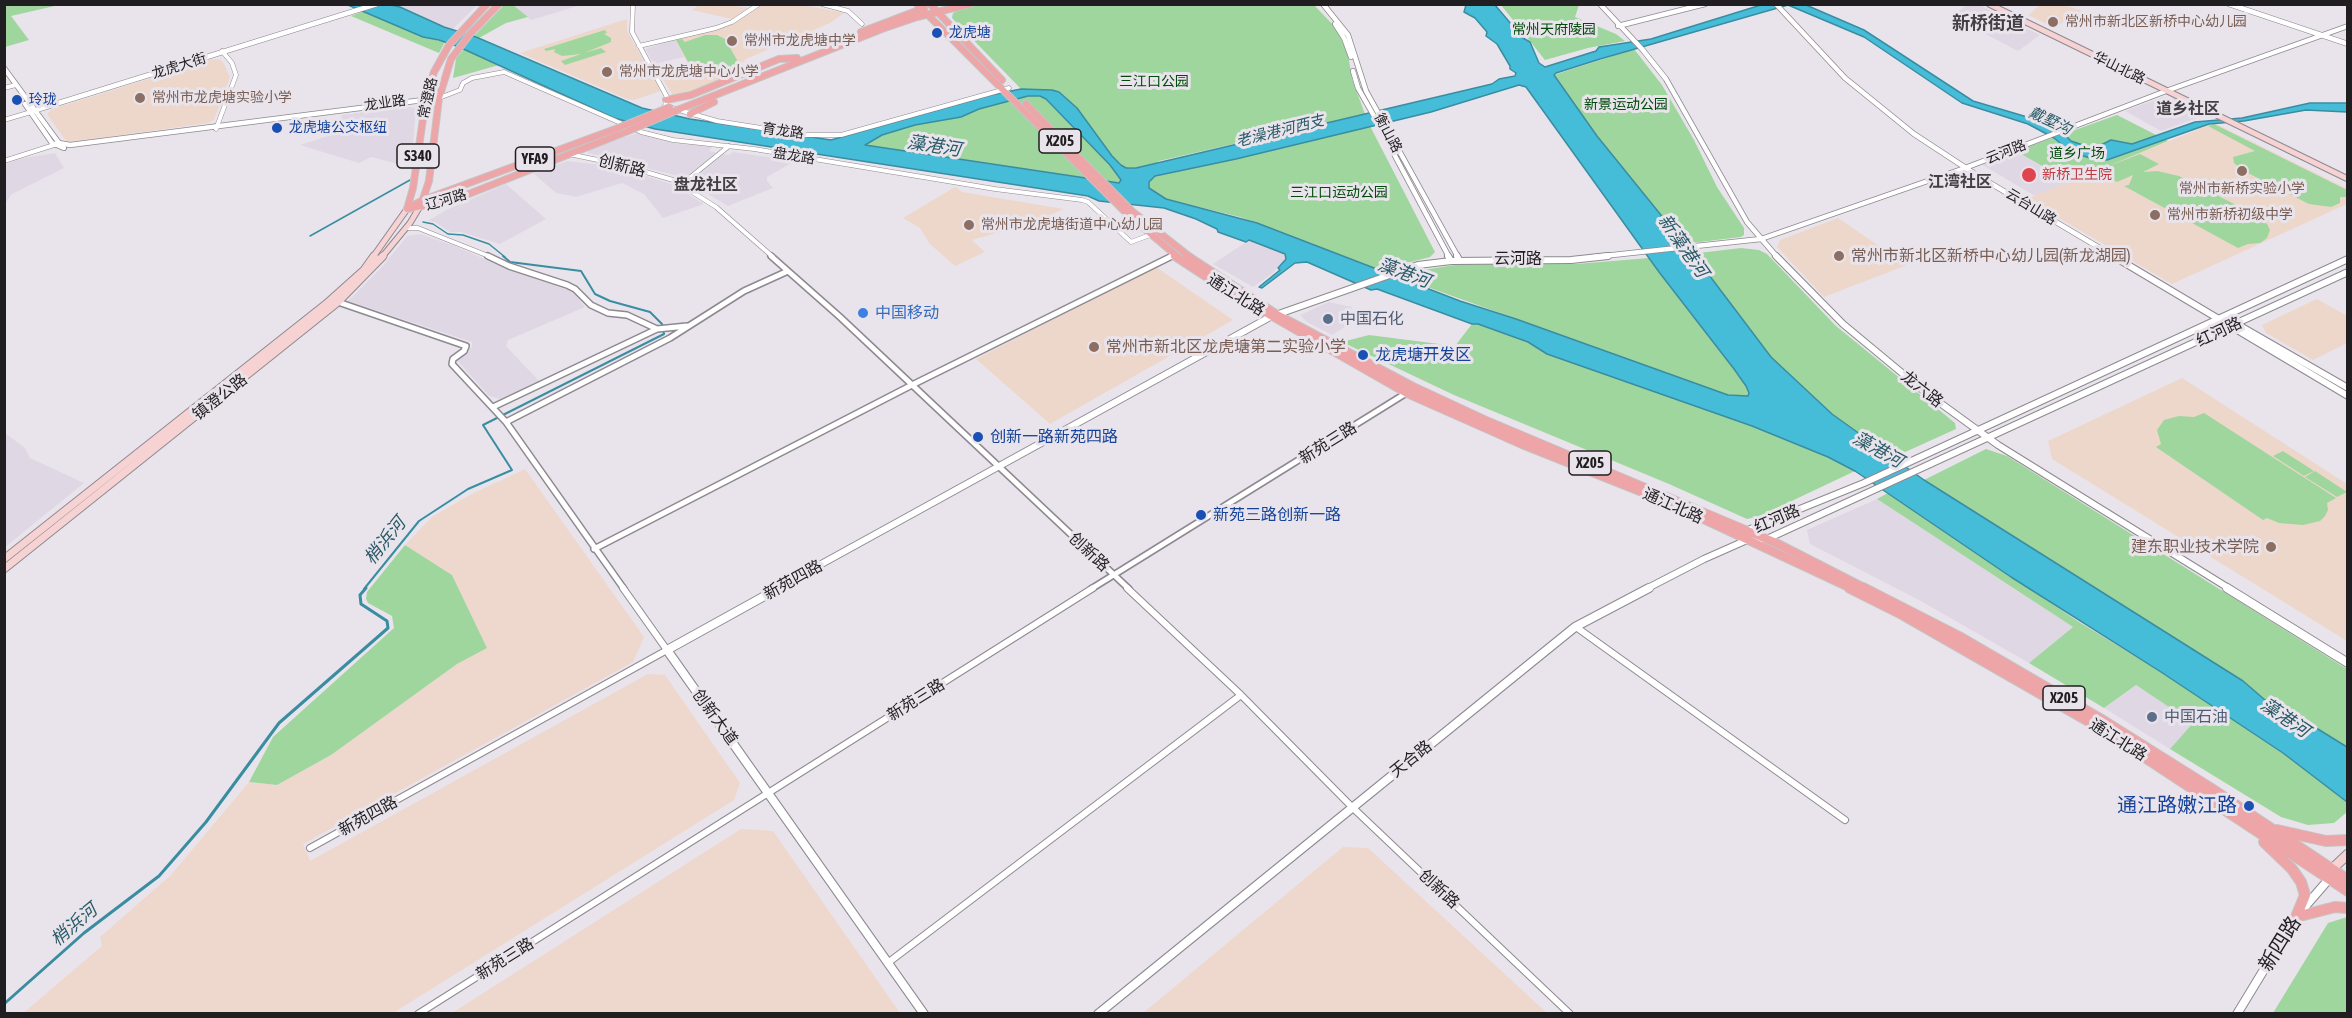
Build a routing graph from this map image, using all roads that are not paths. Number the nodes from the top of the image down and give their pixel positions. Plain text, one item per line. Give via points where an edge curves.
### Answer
1 (370, 4) edge
2 (377, 4) edge
3 (487, 4) edge
4 (499, 4) edge
5 (633, 4) edge
6 (759, 4) edge
7 (822, 4) edge
8 (970, 4) edge
9 (1318, 4) edge
10 (1323, 4) edge
11 (1600, 4) edge
12 (1695, 4) edge
13 (1706, 4) edge
14 (1989, 4) edge
15 (2000, 4) edge
16 (2229, 4) edge
17 (933, 5) edge
18 (919, 7) edge
19 (1778, 7) edge
20 (352, 11) junction
21 (938, 12) junction
22 (928, 15) junction
23 (862, 24) junction
24 (877, 25) junction
25 (1617, 25) junction
26 (2348, 26) edge
27 (858, 33) junction
28 (2321, 36) junction
29 (2348, 45) edge
30 (639, 46) junction
31 (223, 51) junction
32 (800, 60) junction
33 (4, 68) edge
34 (4, 75) edge
35 (14, 85) junction
36 (4, 88) edge
37 (1007, 89) junction
38 (2169, 90) junction
39 (439, 98) junction
40 (426, 100) junction
41 (666, 100) junction
42 (1020, 103) junction
43 (33, 110) junction
44 (1374, 111) junction
45 (690, 114) junction
46 (4, 119) edge
47 (1381, 125) junction
48 (2241, 125) junction
49 (217, 128) junction
50 (57, 144) junction
51 (729, 146) junction
52 (568, 153) junction
53 (4, 161) edge
54 (1965, 168) junction
55 (2348, 174) edge
56 (2348, 179) edge
57 (682, 184) junction
58 (428, 186) junction
59 (451, 190) junction
60 (423, 200) junction
61 (418, 208) junction
62 (407, 209) junction
63 (406, 228) junction
64 (1150, 235) junction
65 (1761, 239) junction
66 (1174, 255) junction
67 (2348, 259) edge
68 (1459, 260) junction
69 (1451, 261) junction
70 (788, 271) junction
71 (2348, 272) edge
72 (338, 302) junction
73 (1274, 316) junction
74 (2220, 318) junction
75 (2237, 324) junction
76 (688, 326) junction
77 (2230, 327) junction
78 (658, 329) junction
79 (912, 385) junction
80 (2348, 388) edge
81 (1410, 390) junction
82 (2348, 396) edge
83 (493, 407) junction
84 (502, 418) junction
85 (1976, 429) junction
86 (1989, 438) junction
87 (999, 466) junction
88 (1747, 535) junction
89 (1767, 539) junction
90 (594, 549) junction
91 (4, 559) edge
92 (4, 569) edge
93 (1114, 575) junction
94 (1575, 627) junction
95 (667, 650) junction
96 (2348, 663) edge
97 (1241, 694) junction
98 (769, 793) junction
99 (1352, 807) junction
100 (2234, 816) junction
101 (1845, 820) dead end
102 (2266, 825) junction
103 (2348, 840) edge
104 (310, 848) dead end
105 (2348, 854) edge
106 (2330, 873) junction
107 (2346, 876) edge
108 (2348, 891) edge
109 (2348, 908) edge
110 (2296, 917) junction
111 (889, 962) junction
112 (418, 1014) edge
113 (924, 1014) edge
114 (1098, 1014) edge
115 (1570, 1014) edge
116 (2237, 1014) edge

1 - 20 street
2 - 20 street
3 - 40 main road, 常澄路 via 449,45 434,72
4 - 39 main road, 常澄路 via 451,59
5 - 30 street via 632,32
6 - 30 street via 716,28
7 - 23 street via 848,11
8 - 21 main road, YFA9
9 - 44 street, 衡山路 via 1344,38 1358,88
10 - 44 street, 衡山路 via 1348,35
11 - 25 street, 龙六路
12 - 25 street
13 - 25 street
14 - 38 main road, 华山北路
15 - 38 main road, 华山北路
16 - 28 street
17 - 18 main road, YFA9
17 - 21 main road
18 - 22 main road
18 - 24 main road, YFA9
19 - 54 street, 云台山路 via 1870,100
20 - 31 street, 龙虎大街
21 - 22 main road, YFA9
21 - 37 main road
22 - 32 main road, YFA9
22 - 37 main road
23 - 24 main road
23 - 27 main road
24 - 27 main road, YFA9
25 - 65 street, 龙六路 via 1666,79 1729,192
26 - 28 street, 云河路
27 - 32 main road, YFA9
28 - 29 street
28 - 38 street, 云河路
30 - 41 street via 668,97
31 - 43 street, 龙虎大街
31 - 49 street via 236,75
32 - 41 main road via 779,59 691,95
32 - 45 main road via 794,68
32 - 52 main road, 辽河路 / YFA9, bridge
32 - 59 main road, 辽河路 / YFA9, bridge
33 - 35 street
34 - 35 street
35 - 36 street
35 - 43 street
37 - 42 main road
37 - 45 street, 育龙路 via 841,135 806,135
38 - 48 main road, 华山北路
38 - 48 main road, 华山北路
38 - 54 street, 云河路
39 - 40 street, 龙业路
39 - 51 street, 盘龙路 via 460,90 472,78 504,72 641,132
39 - 58 main road, 常澄路 / S340
40 - 49 street, 龙业路
40 - 62 main road, 常澄路 / S340
41 - 45 street, 育龙路 via 669,109
42 - 64 main road, 通江北路 / X205
42 - 73 main road, 通江北路 / X205 via 1128,207 1183,252
43 - 46 street, 龙虎大街
43 - 50 street
44 - 47 street, 衡山路
47 - 68 street, 衡山路
47 - 69 street, 衡山路
48 - 55 main road, 华山北路
48 - 56 main road, 华山北路
49 - 50 street, 龙业路 via 73,148
50 - 53 street
51 - 57 street
51 - 64 street, 盘龙路 via 1082,200 1131,242
52 - 57 street, 创新路
52 - 61 main road, 辽河路 / YFA9 via 456,199
54 - 65 street, 云河路
54 - 74 street, 云台山路
57 - 70 street, 创新路 via 716,207
58 - 59 main road via 432,194
58 - 60 main road, 常澄路
59 - 60 main road, 辽河路 / YFA9
60 - 61 main road, 常澄路
60 - 62 main road, 辽河路 / YFA9
61 - 62 main road, 辽河路 / YFA9
61 - 63 main road, 镇澄公路
62 - 91 main road, 镇澄公路 via 363,270 326,304
63 - 72 main road, 镇澄公路
63 - 78 street via 418,228 508,266 567,285 591,305
64 - 66 main road, 通江北路 / X205
65 - 68 street, 云河路 via 1571,260
65 - 85 street, 龙六路 via 1843,324 1924,392
66 - 73 main road, 通江北路 / X205
66 - 79 street
67 - 74 street, 红河路
68 - 69 street, 云河路
69 - 73 street, 云河路 via 1397,271
70 - 76 street via 744,291
70 - 79 street, 创新路
71 - 75 street, 红河路
72 - 83 street, 创新大道 via 462,343 466,346 464,351 452,364
72 - 92 main road, 镇澄公路
73 - 81 main road, 通江北路 / X205
73 - 87 street, 新苑四路
74 - 75 street, 云台山路
74 - 77 street, 云台山路
74 - 85 street, 红河路
75 - 77 street, 红河路
75 - 80 street, 云台山路
76 - 78 street
76 - 84 street
77 - 82 street, 云台山路
77 - 86 street, 红河路
78 - 83 street
79 - 87 street, 创新路
79 - 90 street
81 - 88 main road, 通江北路 / X205 via 1522,444
81 - 93 street, 新苑三路
83 - 84 street, 创新大道
84 - 90 street, 创新大道
85 - 86 street, 龙六路
85 - 88 street, 红河路
86 - 89 street, 红河路
86 - 96 street, 龙六路
87 - 93 street, 创新路
87 - 95 street, 新苑四路
88 - 89 main road, 通江北路 / X205
88 - 94 street, 天合路
88 - 100 main road, 通江北路 / X205 via 1956,643 2101,728
89 - 102 main road, 通江北路 / X205 via 1959,637 2105,722
90 - 95 street, 创新大道
93 - 97 street, 创新路
93 - 98 street, 新苑三路
94 - 99 street, 天合路
94 - 101 street
95 - 98 street, 创新大道
95 - 104 street, 新苑四路
97 - 99 street, 创新路
97 - 111 street
98 - 111 street, 创新大道
98 - 112 street, 新苑三路
99 - 114 street, 天合路
99 - 115 street, 创新路
100 - 106 main road, 通江北路 / X205
100 - 110 main road via 2274,851 2301,882 2305,895
102 - 103 main road via 2304,838
102 - 106 main road, 通江北路 / X205
105 - 106 main road
106 - 107 main road
106 - 108 main road, 通江北路 / X205
106 - 110 street, 新四路
109 - 110 main road via 2335,907
110 - 116 street, 新四路
111 - 113 street, 创新大道

